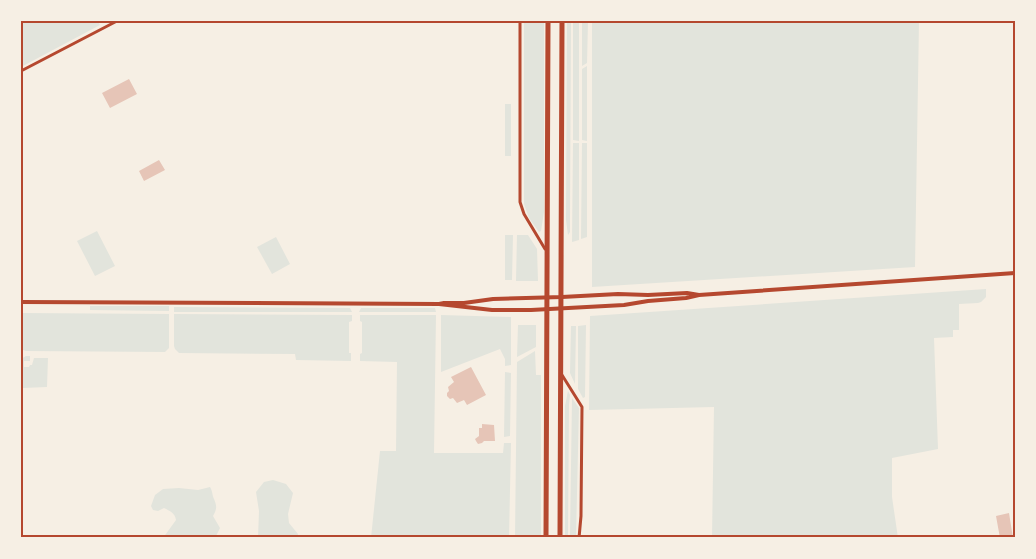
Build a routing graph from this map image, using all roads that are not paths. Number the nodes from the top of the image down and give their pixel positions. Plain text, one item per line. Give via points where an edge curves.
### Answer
1 (117, 21) edge
2 (520, 21) edge
3 (548, 21) edge
4 (562, 21) edge
5 (21, 71) edge
6 (547, 252) junction
7 (1015, 273) edge
8 (699, 295) junction
9 (562, 297) junction
10 (547, 298) junction
11 (21, 302) edge
12 (439, 304) junction
13 (562, 309) junction
14 (547, 310) junction
15 (561, 373) junction
16 (546, 538) edge
17 (560, 538) edge
18 (579, 538) edge

1 - 5 street
2 - 6 street via 520,202
3 - 6 main road
4 - 9 main road
6 - 10 main road
7 - 8 street
8 - 9 street via 687,292
8 - 13 street
9 - 10 street
9 - 13 main road
10 - 12 street
10 - 14 main road
11 - 12 street
12 - 14 street via 492,310
13 - 14 street
13 - 15 main road
14 - 16 main road
15 - 17 main road
15 - 18 street via 582,407

